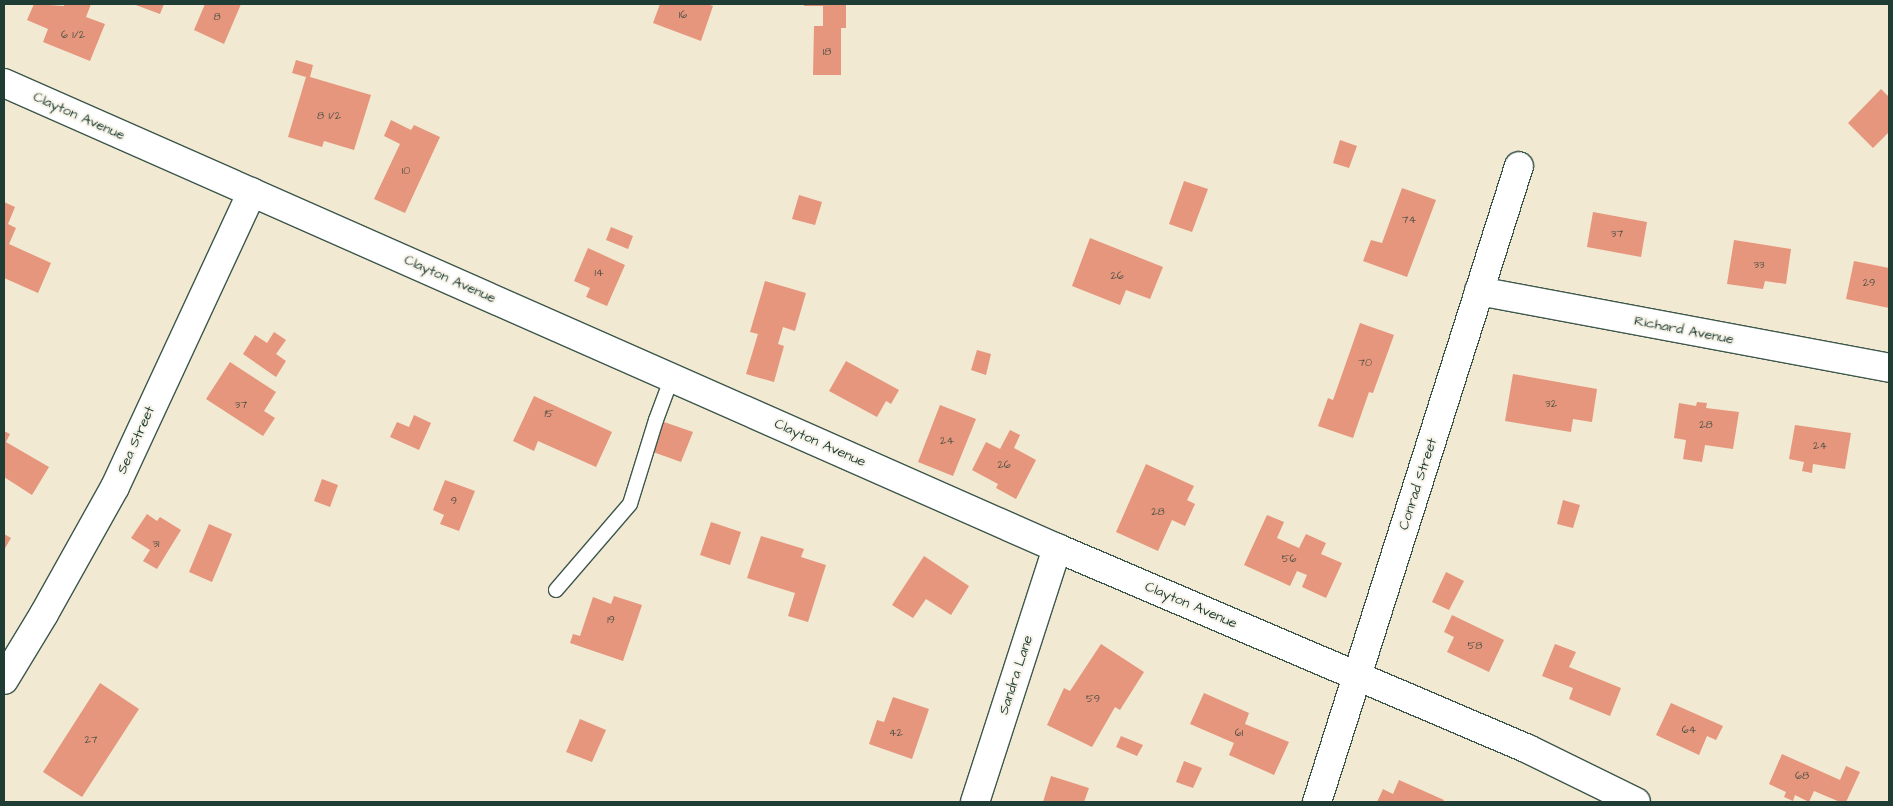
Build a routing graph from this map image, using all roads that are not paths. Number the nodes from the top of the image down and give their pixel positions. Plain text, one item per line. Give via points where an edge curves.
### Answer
1 (4, 83) edge
2 (1519, 166) dead end
3 (252, 192) junction
4 (1479, 291) junction
5 (1889, 368) edge
6 (672, 377) junction
7 (1057, 548) junction
8 (556, 590) dead end
9 (1357, 676) junction
10 (4, 680) edge
11 (976, 802) edge
12 (1317, 802) edge
13 (1636, 802) edge

1 - 3 street, Clayton Avenue
2 - 4 street, Conrad Street
3 - 6 street, Clayton Avenue
3 - 10 street, Sea Street via 115,487
4 - 5 street, Richard Avenue
4 - 9 street, Conrad Street
6 - 7 street, Clayton Avenue
6 - 8 lane via 630,504
7 - 9 street, Clayton Avenue
7 - 11 street, Sandra Lane
9 - 12 street, Conrad Street
9 - 13 street, Clayton Avenue via 1528,749

